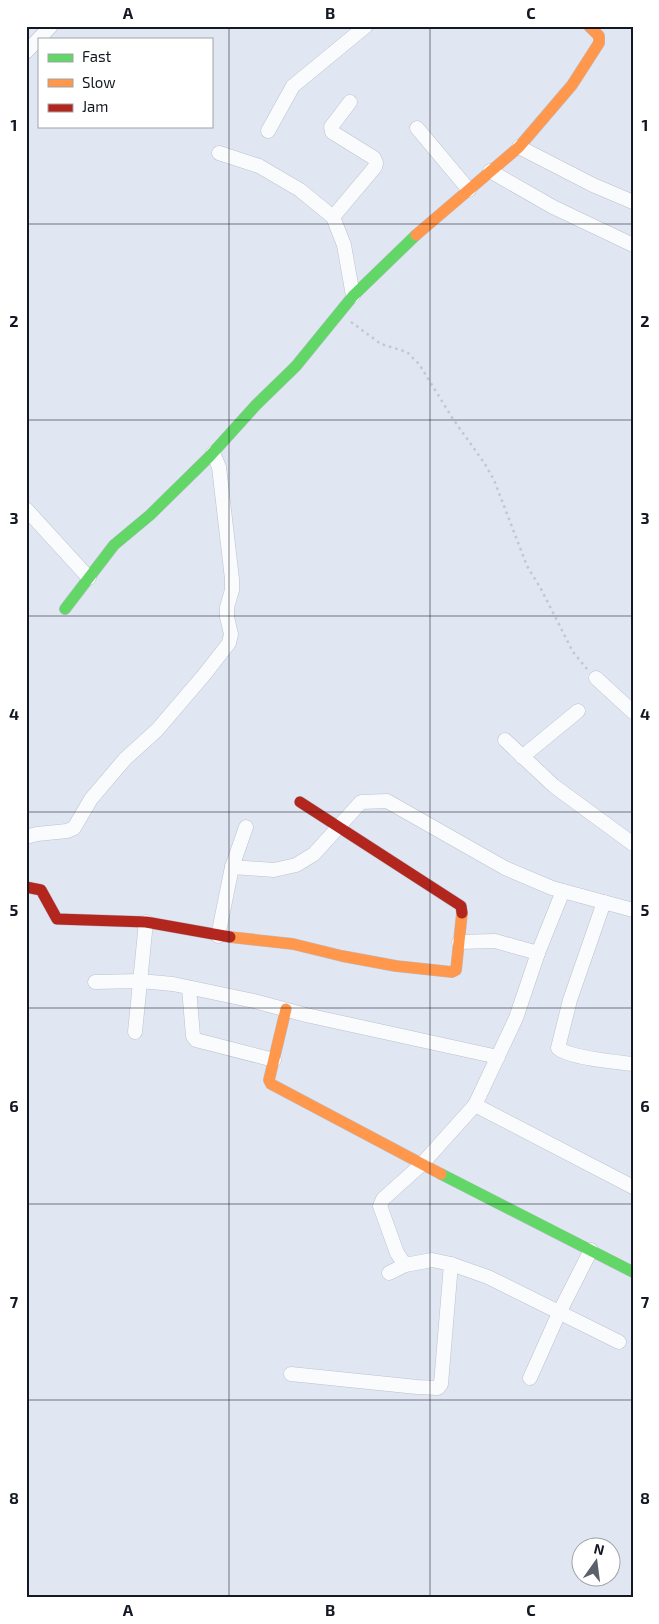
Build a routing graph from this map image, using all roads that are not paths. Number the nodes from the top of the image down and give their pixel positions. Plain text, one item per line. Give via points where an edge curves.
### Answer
1 (51, 26) edge
2 (366, 26) edge
3 (597, 29) edge
4 (39, 38) edge
5 (38, 40) edge
6 (26, 52) edge
7 (350, 102) dead end
8 (418, 128) dead end
9 (268, 131) dead end
10 (519, 147) junction
11 (219, 153) dead end
12 (490, 172) junction
13 (469, 190) junction
14 (633, 202) edge
15 (333, 216) junction
16 (633, 245) edge
17 (353, 296) junction
18 (213, 453) junction
19 (26, 508) edge
20 (89, 578) junction
21 (64, 609) dead end
22 (596, 678) road end
23 (578, 711) dead end
24 (633, 712) edge
25 (505, 740) dead end
26 (522, 757) junction
27 (300, 802) dead end
28 (339, 826) junction
29 (246, 827) dead end
30 (26, 837) edge
31 (633, 844) edge
32 (232, 867) junction
33 (26, 888) edge
34 (563, 891) junction
35 (604, 902) junction
36 (633, 910) edge
37 (146, 922) junction
38 (218, 936) junction
39 (459, 942) junction
40 (538, 953) junction
41 (140, 981) junction
42 (95, 982) dead end
43 (188, 988) junction
44 (286, 1009) junction
45 (134, 1032) dead end
46 (498, 1057) junction
47 (274, 1060) junction
48 (633, 1064) edge
49 (475, 1105) junction
50 (422, 1164) junction
51 (633, 1187) edge
52 (591, 1250) junction
53 (451, 1264) junction
54 (405, 1265) junction
55 (633, 1272) edge
56 (389, 1273) dead end
57 (559, 1313) junction
58 (619, 1342) dead end
59 (291, 1374) dead end
60 (530, 1378) dead end

1 - 4 street
2 - 9 street via 293,86
3 - 10 street via 599,43 572,85
5 - 6 street
7 - 15 street via 330,130 374,158 376,163
8 - 13 street
10 - 12 street
10 - 14 street
11 - 15 street via 259,166 300,190
12 - 13 street
12 - 16 street via 553,207
13 - 17 street via 410,240
15 - 17 street via 344,245
17 - 18 street via 296,366
18 - 20 street via 114,546
18 - 30 street via 219,467 232,579 227,612 232,634 229,643 156,730 125,759 91,799 74,828
19 - 20 street
20 - 21 street
22 - 24 street
23 - 26 street
25 - 26 street
26 - 31 street via 554,786
27 - 28 street
28 - 32 street via 314,854 296,865 274,870
28 - 34 street via 361,802 387,801 506,868
28 - 39 street via 461,906
29 - 32 street
32 - 38 street
33 - 37 street via 42,890 57,920
34 - 35 street
34 - 40 street
35 - 36 street
35 - 48 street via 570,1000 558,1048 576,1055
37 - 38 street
37 - 41 street
38 - 39 street via 293,944 396,966 452,972 456,970
39 - 40 street via 495,941
40 - 46 street via 516,1018
41 - 42 street
41 - 43 street
41 - 45 street
43 - 44 street
43 - 47 street via 196,1040
44 - 46 street
44 - 47 street
46 - 49 street
47 - 50 street via 271,1084
49 - 50 street
49 - 51 street
50 - 52 street
50 - 54 street via 380,1206 396,1253
52 - 55 street
52 - 57 street
53 - 54 street via 432,1260
53 - 57 street via 488,1277
53 - 59 street via 441,1384 438,1388
54 - 56 street
57 - 58 street
57 - 60 street

